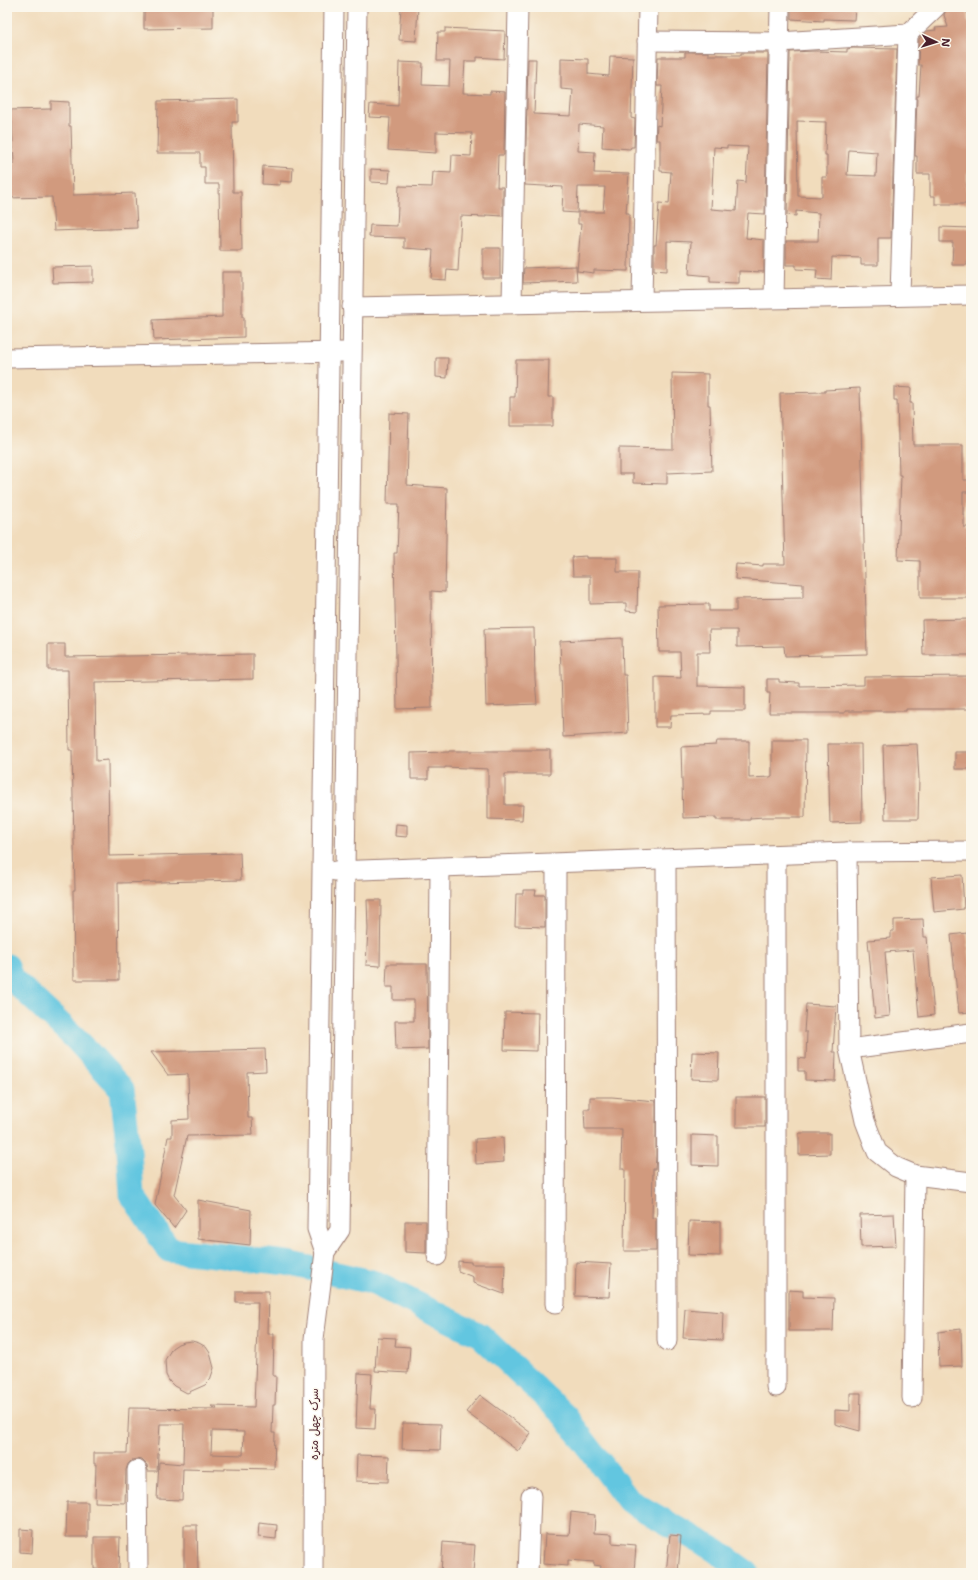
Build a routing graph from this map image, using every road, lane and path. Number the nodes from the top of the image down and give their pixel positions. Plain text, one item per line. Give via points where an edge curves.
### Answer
1 (334, 7) edge
2 (357, 7) edge
3 (518, 7) edge
4 (648, 7) edge
5 (780, 7) edge
6 (936, 7) edge
7 (908, 34) junction
8 (647, 41) junction
9 (779, 42) junction
10 (971, 295) edge
11 (900, 296) junction
12 (774, 298) junction
13 (642, 300) junction
14 (512, 303) junction
15 (352, 307) junction
16 (352, 352) junction
17 (330, 353) junction
18 (7, 358) edge
19 (971, 850) edge
20 (847, 852) junction
21 (776, 856) junction
22 (666, 860) junction
23 (556, 864) junction
24 (440, 868) junction
25 (346, 870) junction
26 (323, 871) junction
27 (971, 1033) edge
28 (849, 1049) junction
29 (915, 1175) junction
30 (971, 1182) edge
31 (325, 1252) junction
32 (437, 1256) dead end
33 (555, 1304) dead end
34 (667, 1341) dead end
35 (776, 1387) dead end
36 (912, 1398) dead end
37 (137, 1470) dead end
38 (531, 1496) dead end
39 (138, 1573) edge
40 (313, 1573) edge
41 (528, 1573) edge

1 - 17 street
2 - 15 street
3 - 14 street
4 - 8 street
5 - 9 street
6 - 7 street
7 - 9 street
7 - 11 street
8 - 9 street
8 - 13 street
9 - 12 street
10 - 11 street
11 - 12 street
12 - 13 street
13 - 14 street
14 - 15 street
15 - 16 street
16 - 17 street
16 - 25 street
17 - 18 street
17 - 26 street
19 - 20 street
20 - 21 street
20 - 28 street
21 - 22 street
21 - 35 street
22 - 23 street
22 - 34 street
23 - 24 street
23 - 33 street
24 - 25 street
24 - 32 street
25 - 26 street
25 - 31 street via 340,1230
26 - 31 street via 317,1229
27 - 28 street
28 - 29 street via 866,1121 877,1152 896,1167
29 - 30 street
29 - 36 street
31 - 40 street, سرک چهل متره via 314,1339
37 - 39 street
38 - 41 street

